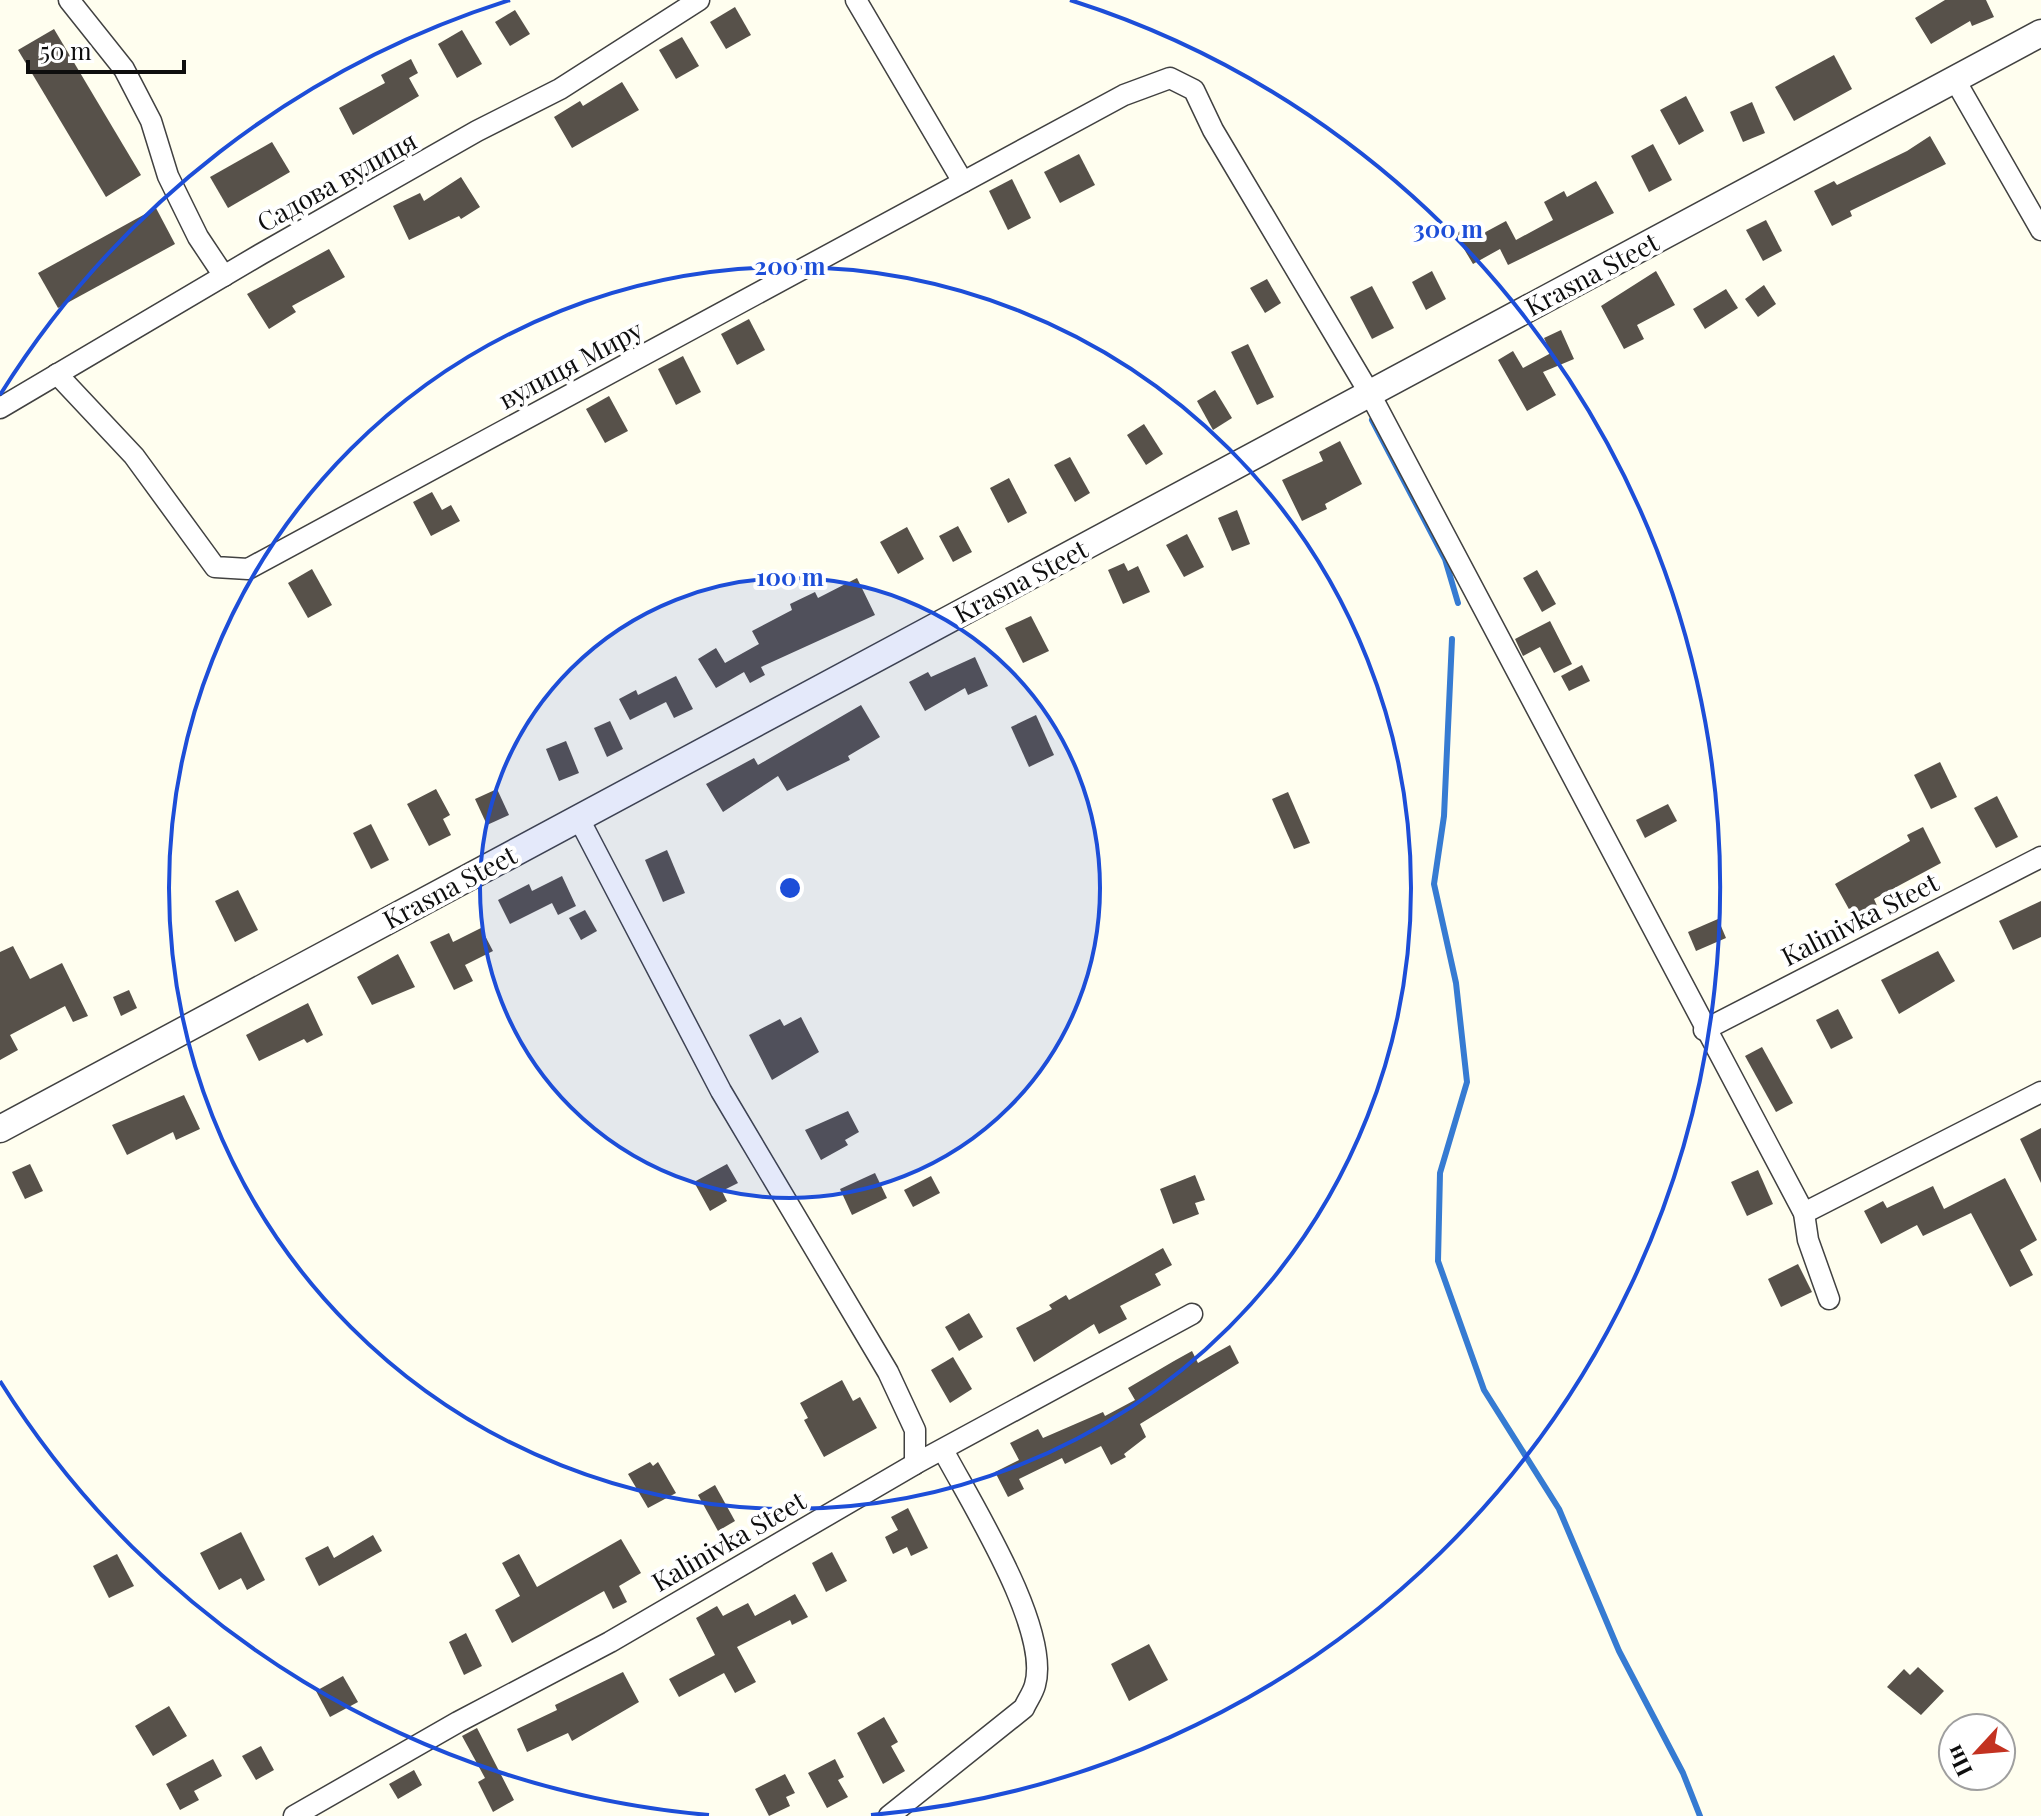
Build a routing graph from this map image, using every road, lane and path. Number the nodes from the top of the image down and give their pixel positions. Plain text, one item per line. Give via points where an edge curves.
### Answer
1 (69, 0) edge
2 (699, 0) edge
3 (856, 0) edge
4 (2041, 33) edge
5 (1955, 80) junction
6 (963, 182) junction
7 (2041, 230) edge
8 (224, 276) junction
9 (57, 374) junction
10 (1370, 394) junction
11 (0, 408) edge
12 (579, 819) junction
13 (2041, 857) edge
14 (1704, 1030) junction
15 (2041, 1092) edge
16 (0, 1129) edge
17 (1804, 1213) junction
18 (1829, 1299) dead end
19 (1192, 1314) dead end
20 (943, 1450) junction
21 (915, 1464) junction
22 (294, 1816) edge
23 (889, 1816) edge

1 - 8 street via 124,69 151,121 168,176
2 - 8 street, Садова вулиця via 560,89
3 - 6 street
4 - 5 street, Krasna Steet
5 - 7 street
5 - 10 street, Krasna Steet
6 - 9 street, вулиця Миру via 248,569 215,567 134,456
6 - 10 street, вулиця Миру via 1124,95 1170,78 1194,90
8 - 9 street, Садова вулиця
9 - 11 street, Садова вулиця
10 - 12 street, Krasna Steet
10 - 14 street
12 - 16 street, Krasna Steet
12 - 21 street via 721,1091 888,1372 915,1430
13 - 14 street, Kalinivka Steet
14 - 17 street
15 - 17 street
17 - 18 street
19 - 20 street, Kalinivka Steet
20 - 21 street, Kalinivka Steet
20 - 23 street via 1027,1612 1036,1654 1035,1685 1024,1708
21 - 22 street, Kalinivka Steet via 610,1642

